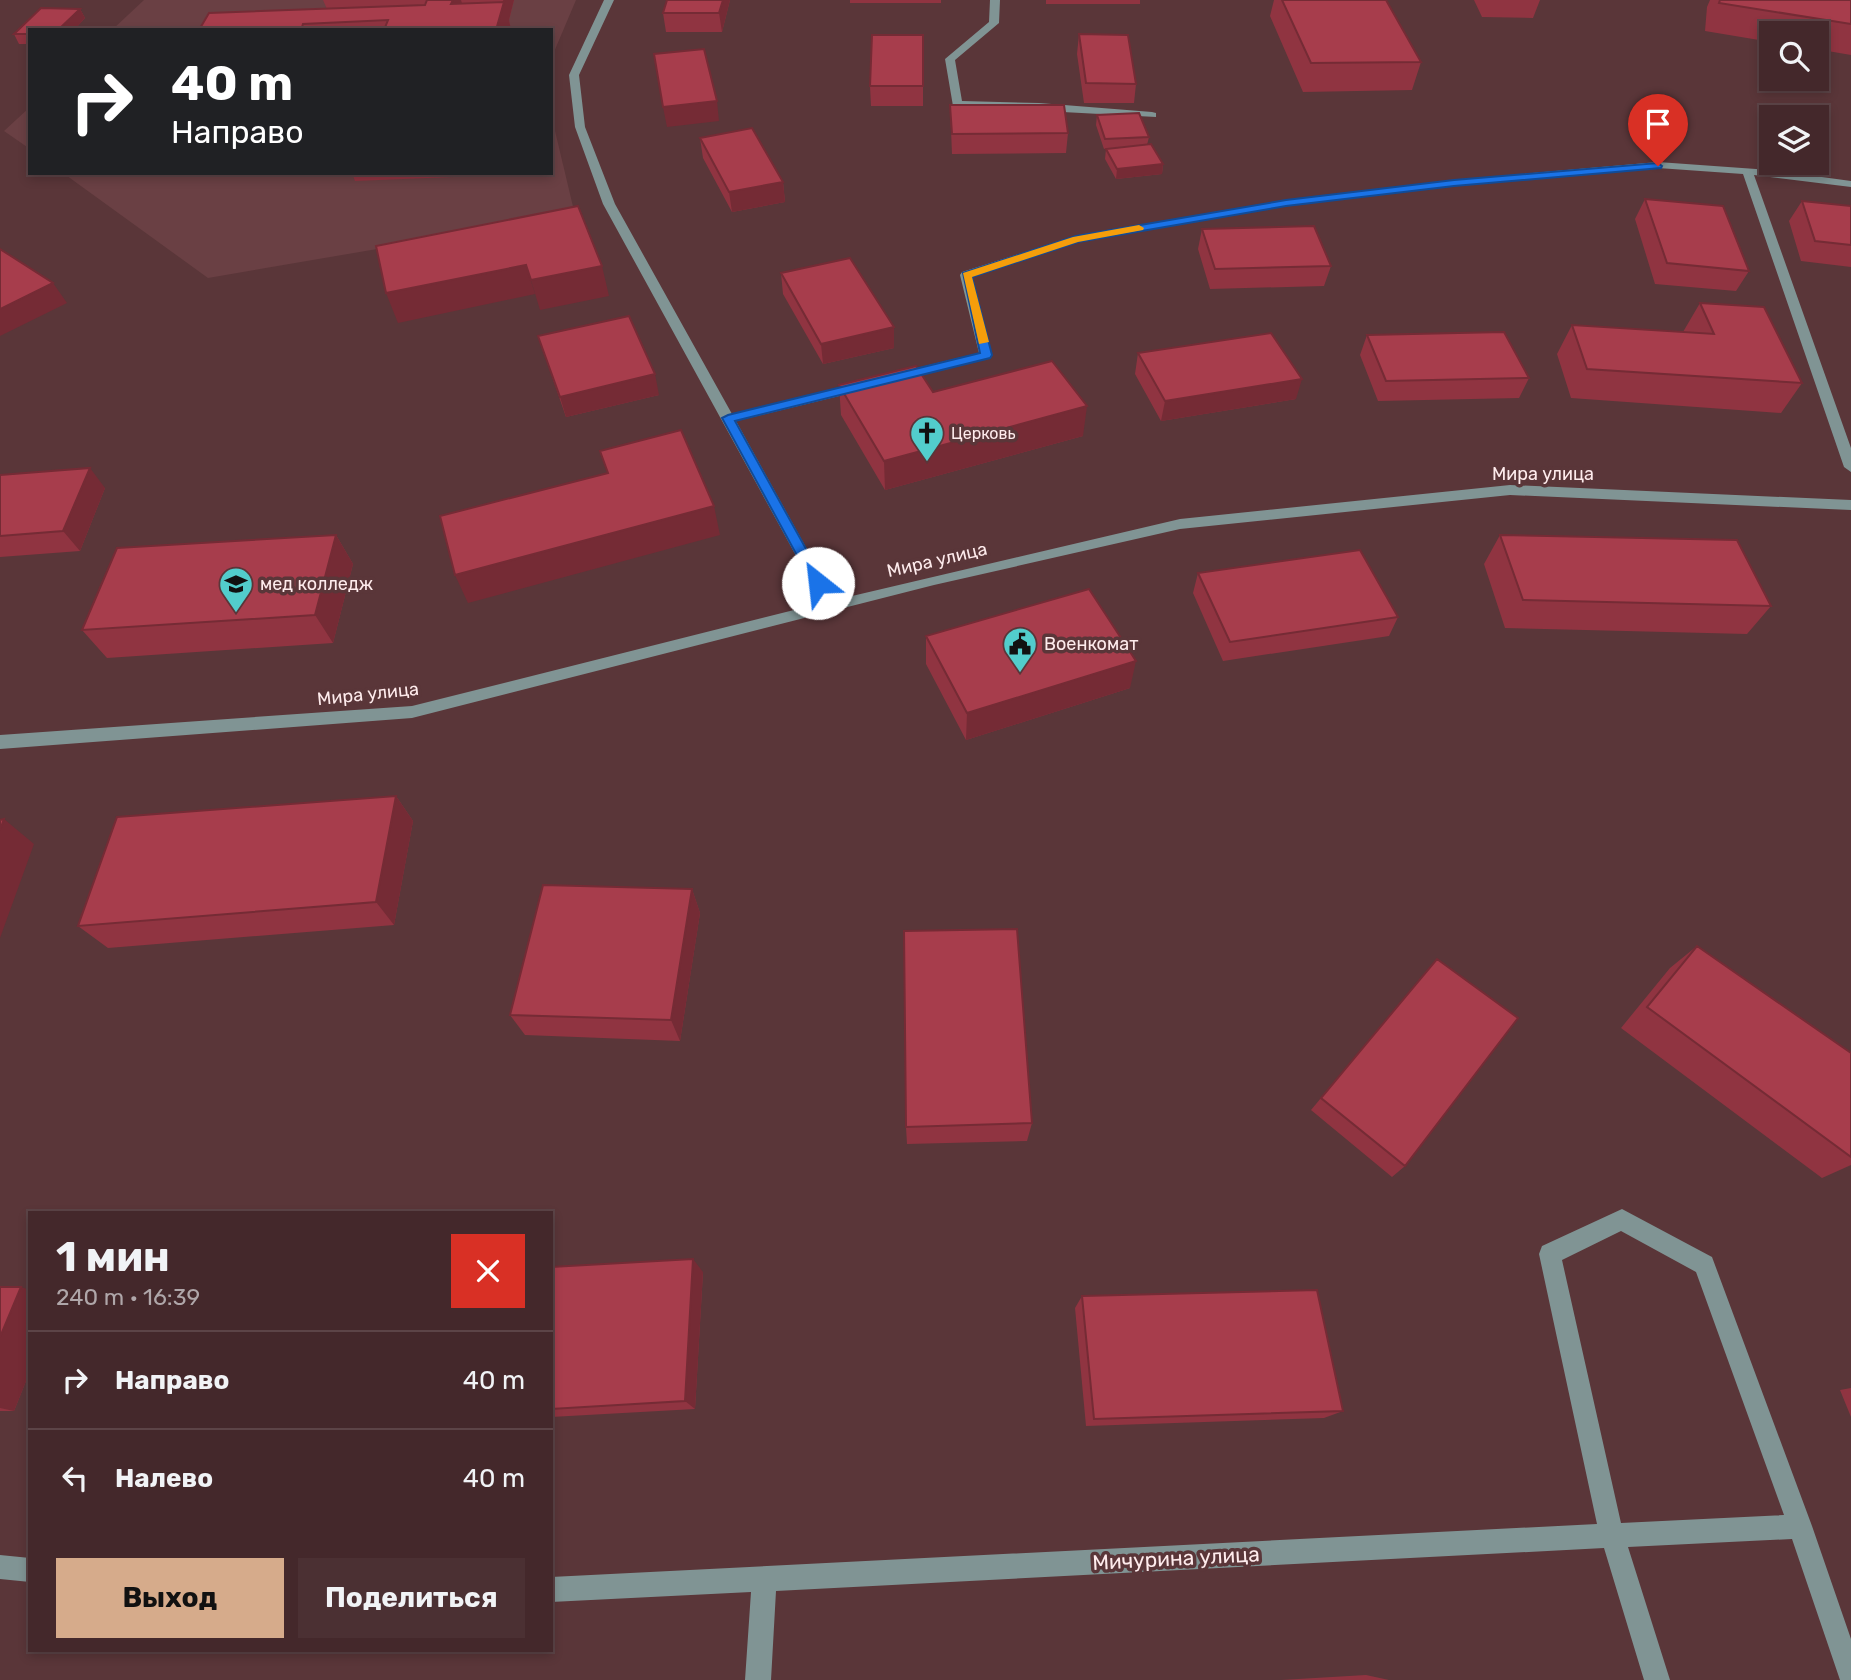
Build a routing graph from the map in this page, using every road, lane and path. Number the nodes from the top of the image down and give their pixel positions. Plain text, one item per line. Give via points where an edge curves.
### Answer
1 (609, 0) edge
2 (995, 0) edge
3 (1152, 115) dead end
4 (1747, 171) junction
5 (1851, 184) edge
6 (883, 381) edge
7 (870, 384) edge
8 (728, 418) junction
9 (1851, 467) edge
10 (1851, 505) edge
11 (831, 606) junction
12 (0, 742) edge
13 (1800, 1526) junction
14 (1612, 1535) junction
15 (0, 1567) edge
16 (28, 1570) edge
17 (764, 1580) junction
18 (553, 1590) edge
19 (1851, 1676) edge
20 (758, 1680) edge
21 (1657, 1680) edge

1 - 8 street via 573,75 580,128 609,204
2 - 3 street via 994,23 950,58 957,104
4 - 5 street
4 - 6 street via 1658,166 1454,183 1286,203 1076,239 967,275 986,355
4 - 9 street
7 - 8 street
8 - 11 street
10 - 11 street, Мира улица via 1510,490 1180,524
11 - 12 street, Мира улица via 412,712
13 - 14 street, Мичурина улица
13 - 14 street via 1704,1265 1622,1220 1550,1254
13 - 19 street
14 - 17 street, Мичурина улица
14 - 21 street
15 - 16 street
17 - 18 street, Мичурина улица
17 - 20 street

